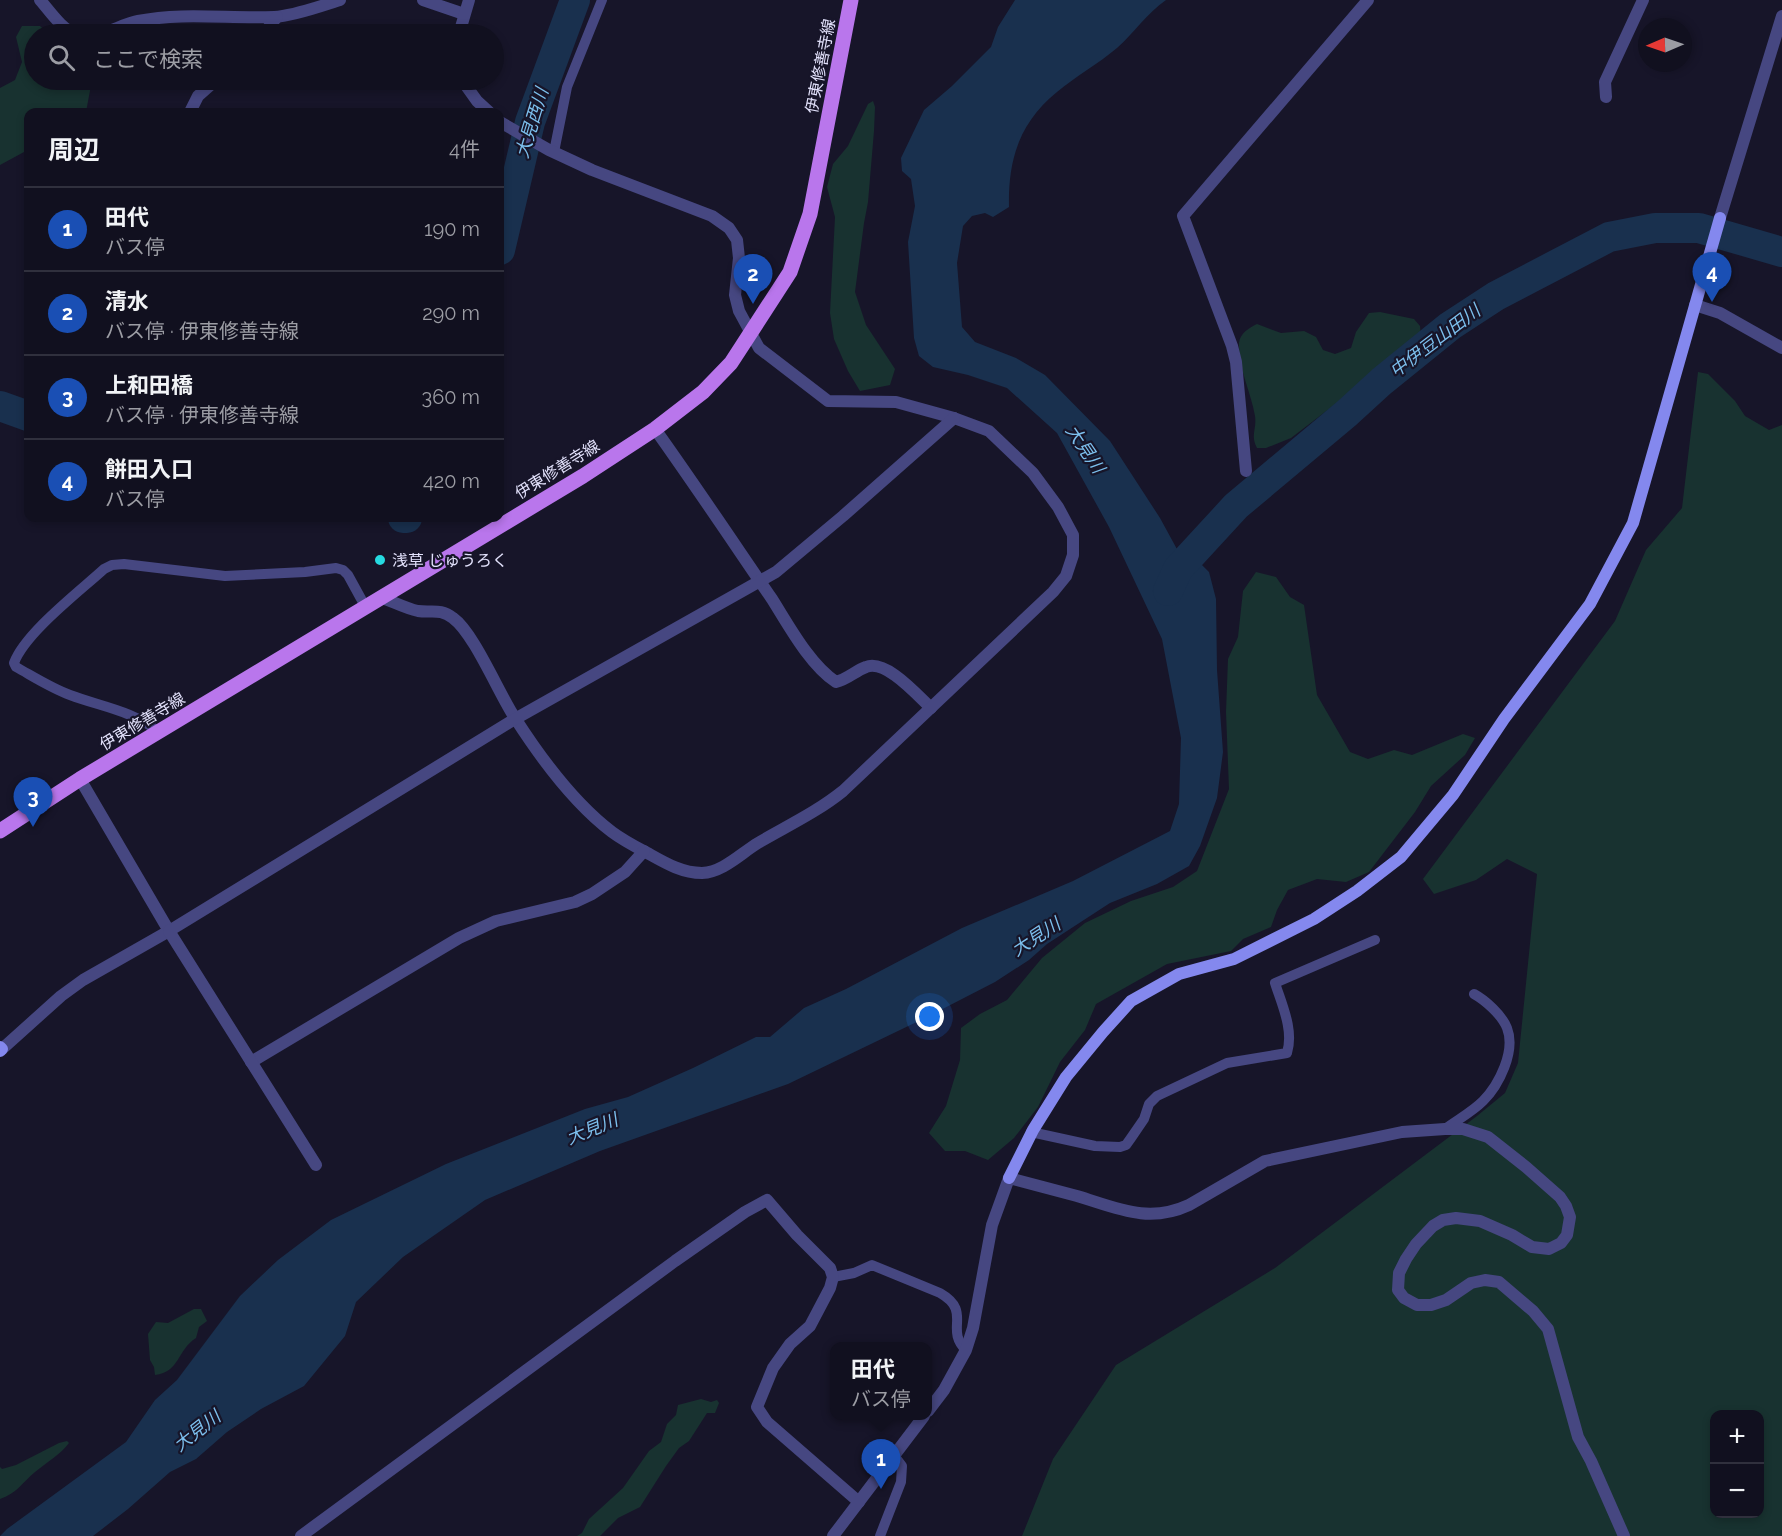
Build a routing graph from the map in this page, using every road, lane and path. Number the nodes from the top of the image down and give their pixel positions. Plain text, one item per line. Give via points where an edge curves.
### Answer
1 (40, 0) edge
2 (340, 0) edge
3 (423, 0) edge
4 (469, 0) edge
5 (602, 0) edge
6 (851, 0) edge
7 (1368, 0) edge
8 (1643, 0) edge
9 (464, 14) junction
10 (277, 17) junction
11 (1781, 19) edge
12 (62, 24) edge
13 (128, 24) edge
14 (271, 24) edge
15 (462, 24) edge
16 (205, 90) edge
17 (469, 90) edge
18 (1606, 96) dead end
19 (192, 108) edge
20 (485, 108) edge
21 (504, 126) edge
22 (552, 151) junction
23 (1695, 305) junction
24 (750, 333) junction
25 (1782, 348) edge
26 (954, 418) junction
27 (655, 429) junction
28 (1246, 471) dead end
29 (759, 582) junction
30 (380, 597) junction
31 (365, 606) junction
32 (931, 708) junction
33 (515, 719) junction
34 (159, 732) junction
35 (80, 780) junction
36 (0, 831) edge
37 (644, 851) junction
38 (169, 931) junction
39 (1375, 940) dead end
40 (1474, 994) dead end
41 (1, 1049) edge
42 (251, 1062) junction
43 (1444, 1129) junction
44 (1031, 1132) junction
45 (316, 1165) dead end
46 (1009, 1178) junction
47 (833, 1277) junction
48 (966, 1350) junction
49 (932, 1405) edge
50 (921, 1420) edge
51 (893, 1454) junction
52 (859, 1502) junction
53 (301, 1536) edge
54 (833, 1536) edge
55 (880, 1536) edge
56 (1624, 1536) edge

1 - 12 street
2 - 10 street
3 - 9 street
4 - 9 street
5 - 22 lane via 567,87
6 - 24 main road, 伊東修善寺線 via 810,214 790,272
7 - 28 street via 1183,216 1234,354
8 - 18 street via 1605,82
9 - 15 street
10 - 13 street via 171,17
10 - 14 street
11 - 23 street
16 - 19 street
17 - 20 street
21 - 22 street
22 - 24 street via 712,216 729,228 737,240 739,258 735,295
23 - 25 street via 1720,313
23 - 44 street via 1633,523 1590,604 1453,795 1401,856 1314,919 1234,959 1179,974 1131,1001 1066,1077
24 - 26 street via 759,348 828,401 896,402
24 - 27 main road, 伊東修善寺線 via 732,363 703,392
26 - 29 street via 843,516
26 - 32 street via 989,431 1033,473 1073,535 1073,555 1066,576 1053,592
27 - 29 street
27 - 30 main road, 伊東修善寺線
29 - 32 street via 829,677 836,682 867,667 880,666
29 - 33 street
30 - 31 main road, 伊東修善寺線
30 - 33 street via 419,611 437,610 454,618
31 - 34 main road, 伊東修善寺線
31 - 34 lane via 348,575 336,568 225,576 124,564 104,569 38,630 14,663 50,686 142,719
32 - 37 street via 824,807 714,871 686,871
33 - 37 street via 560,780 590,812 613,833
33 - 38 street
34 - 35 main road, 伊東修善寺線
35 - 36 main road, 伊東修善寺線
35 - 38 street
37 - 42 street via 625,872 592,894 575,902 496,921 459,938
38 - 41 street via 60,996
38 - 42 street
39 - 44 lane via 1275,983 1287,1019 1287,1053 1227,1063 1157,1096 1126,1145 1095,1146
40 - 43 lane via 1507,1028 1508,1055 1494,1089
42 - 45 street
43 - 46 street via 1402,1132 1265,1161 1189,1205 1159,1214 1136,1214
43 - 56 street via 1463,1129 1488,1137 1526,1167 1566,1206 1570,1216 1567,1235 1549,1249 1532,1247 1480,1221 1443,1220 1433,1226 1406,1259 1398,1290 1417,1305 1431,1305 1471,1283 1498,1282 1533,1311 1548,1329 1578,1437
44 - 46 street
46 - 48 street via 992,1225
47 - 48 lane via 872,1265 940,1293 957,1310 958,1339
47 - 52 street via 815,1318 779,1358 757,1407 767,1422
47 - 53 street via 830,1268 767,1200 675,1261
48 - 49 street
50 - 51 street
51 - 52 street
51 - 55 lane via 902,1466 901,1482
52 - 54 street

